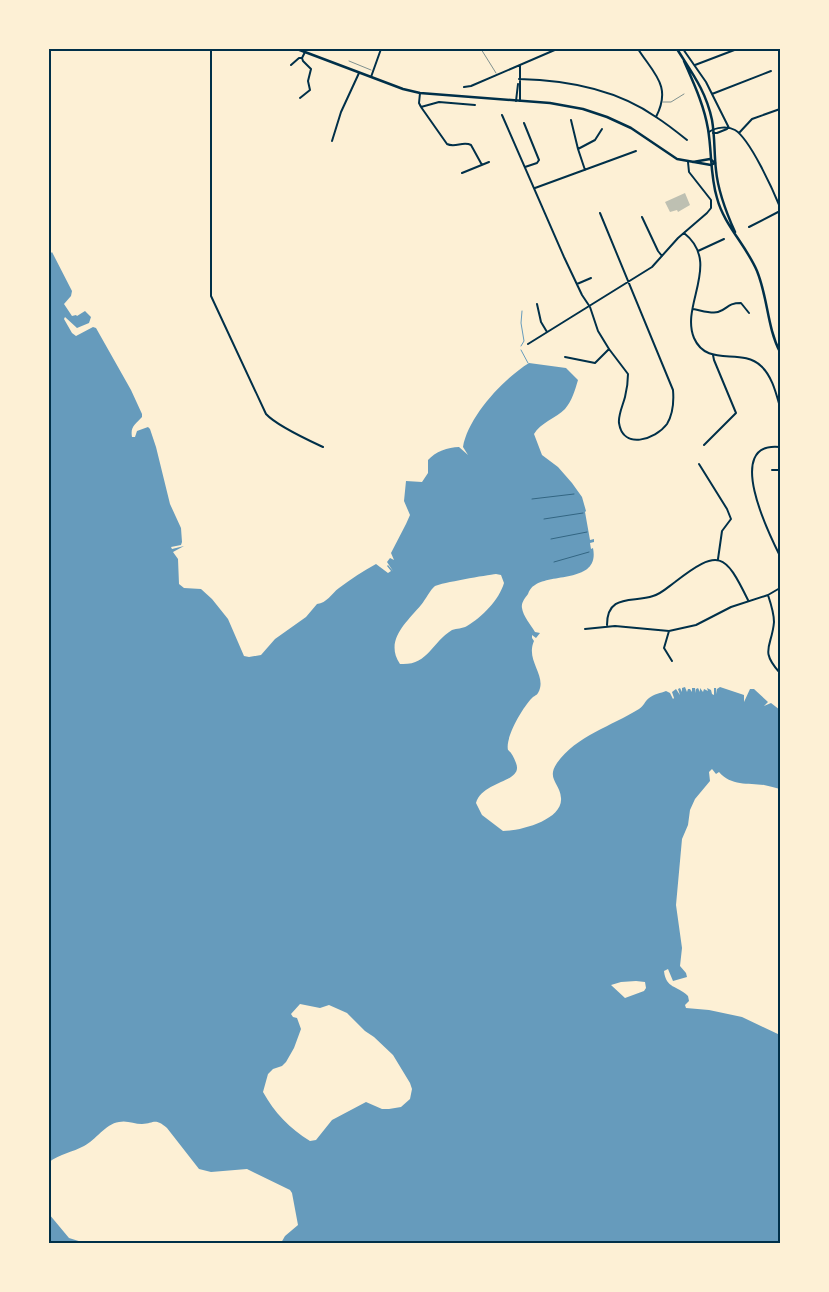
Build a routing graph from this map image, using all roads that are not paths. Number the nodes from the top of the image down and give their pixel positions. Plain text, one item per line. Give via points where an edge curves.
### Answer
1 (211, 49) edge
2 (297, 49) edge
3 (381, 49) edge
4 (481, 49) edge
5 (556, 49) edge
6 (638, 49) edge
7 (676, 49) edge
8 (683, 49) edge
9 (737, 49) edge
10 (305, 52) junction
11 (302, 58) junction
12 (348, 61) dead end
13 (684, 61) junction
14 (291, 65) dead end
15 (520, 65) junction
16 (694, 65) junction
17 (373, 70) junction
18 (771, 71) dead end
19 (359, 73) junction
20 (496, 74) junction
21 (370, 77) junction
22 (519, 79) junction
23 (464, 87) dead end
24 (420, 93) junction
25 (684, 94) dead end
26 (712, 94) junction
27 (300, 98) dead end
28 (516, 101) junction
29 (520, 101) junction
30 (663, 102) junction
31 (475, 105) dead end
32 (421, 107) junction
33 (780, 109) edge
34 (502, 115) dead end
35 (656, 117) junction
36 (571, 120) dead end
37 (524, 123) dead end
38 (729, 128) junction
39 (602, 129) dead end
40 (713, 129) junction
41 (709, 132) junction
42 (714, 134) junction
43 (739, 134) junction
44 (688, 140) dead end
45 (332, 141) dead end
46 (578, 150) junction
47 (636, 151) dead end
48 (710, 159) junction
49 (489, 162) dead end
50 (690, 162) junction
51 (715, 163) junction
52 (482, 165) junction
53 (711, 166) junction
54 (525, 168) junction
55 (585, 170) junction
56 (462, 173) dead end
57 (534, 188) junction
58 (780, 207) edge
59 (780, 211) edge
60 (600, 213) dead end
61 (642, 216) dead end
62 (750, 227) dead end
63 (684, 233) junction
64 (724, 239) dead end
65 (740, 240) junction
66 (698, 251) junction
67 (662, 256) junction
68 (591, 278) dead end
69 (629, 282) junction
70 (577, 284) junction
71 (537, 304) dead end
72 (590, 307) junction
73 (693, 309) junction
74 (750, 313) dead end
75 (547, 332) junction
76 (528, 344) dead end
77 (609, 349) junction
78 (780, 352) edge
79 (713, 355) junction
80 (565, 357) dead end
81 (780, 407) edge
82 (704, 445) dead end
83 (780, 447) edge
84 (323, 448) dead end
85 (699, 464) dead end
86 (772, 470) dead end
87 (780, 470) edge
88 (780, 556) edge
89 (718, 560) junction
90 (780, 588) edge
91 (768, 595) junction
92 (748, 600) junction
93 (607, 626) junction
94 (585, 629) dead end
95 (669, 631) junction
96 (672, 661) dead end
97 (780, 673) edge

1 - 84 street via 211,296 266,414
2 - 10 main road
3 - 17 street
4 - 20 lane
5 - 15 street
6 - 30 street via 662,85
7 - 13 main road
8 - 16 street
9 - 16 street
10 - 11 street
10 - 19 main road
11 - 14 street
11 - 27 street via 312,71 308,81 310,90
12 - 17 lane
13 - 40 main road via 697,79
13 - 41 main road via 700,95
15 - 20 street
15 - 22 street
16 - 26 street
17 - 21 street
18 - 26 street
19 - 21 main road
19 - 45 street
20 - 23 street
21 - 24 main road
22 - 28 street
22 - 29 street
22 - 35 street via 592,88 623,99
24 - 28 main road
24 - 32 street
25 - 30 lane via 671,102
26 - 38 street
28 - 29 main road
29 - 50 main road via 569,106 596,113 631,128 673,157
30 - 35 street
31 - 32 street via 440,102
32 - 52 street via 447,144 471,145
33 - 43 street via 752,119
34 - 54 street
35 - 44 street
36 - 46 street
37 - 54 street via 539,160
38 - 40 street
38 - 42 street
38 - 43 street
39 - 46 street via 595,140
40 - 41 street
40 - 42 main road
41 - 42 street
41 - 48 main road
42 - 51 main road
43 - 58 street via 762,167
46 - 55 street
47 - 55 street
48 - 50 main road
48 - 51 main road
48 - 53 main road
49 - 52 street
50 - 53 main road
50 - 63 street via 689,172 711,204 707,213
51 - 53 main road
51 - 65 main road via 723,203
52 - 56 street
53 - 65 main road via 719,206
54 - 57 street
55 - 57 street
57 - 70 street
59 - 62 street
60 - 69 street
61 - 67 street
63 - 66 street
63 - 67 street
64 - 66 street
65 - 78 main road via 757,271 769,324
66 - 73 street via 700,268
67 - 69 street
68 - 70 street
69 - 72 street
69 - 77 street via 673,390 670,418 656,435 640,440 625,435 620,429 618,420 628,374
70 - 72 street
71 - 75 street
72 - 75 street
72 - 77 street via 598,332
73 - 74 street via 714,313 740,303
73 - 79 street via 693,336 701,348
75 - 76 street
77 - 80 street via 595,363
79 - 81 street via 743,357 758,363 769,377
79 - 82 street via 736,413
83 - 88 street via 761,452 754,459 752,473 765,525
85 - 89 street via 731,519 722,530
86 - 87 street
89 - 92 street via 728,565
89 - 93 street via 706,561 693,568 657,595 615,604 607,617
90 - 91 street
91 - 92 street
91 - 97 street via 774,623 769,659
92 - 95 street via 696,625
93 - 94 street
93 - 95 street
95 - 96 street via 664,648

